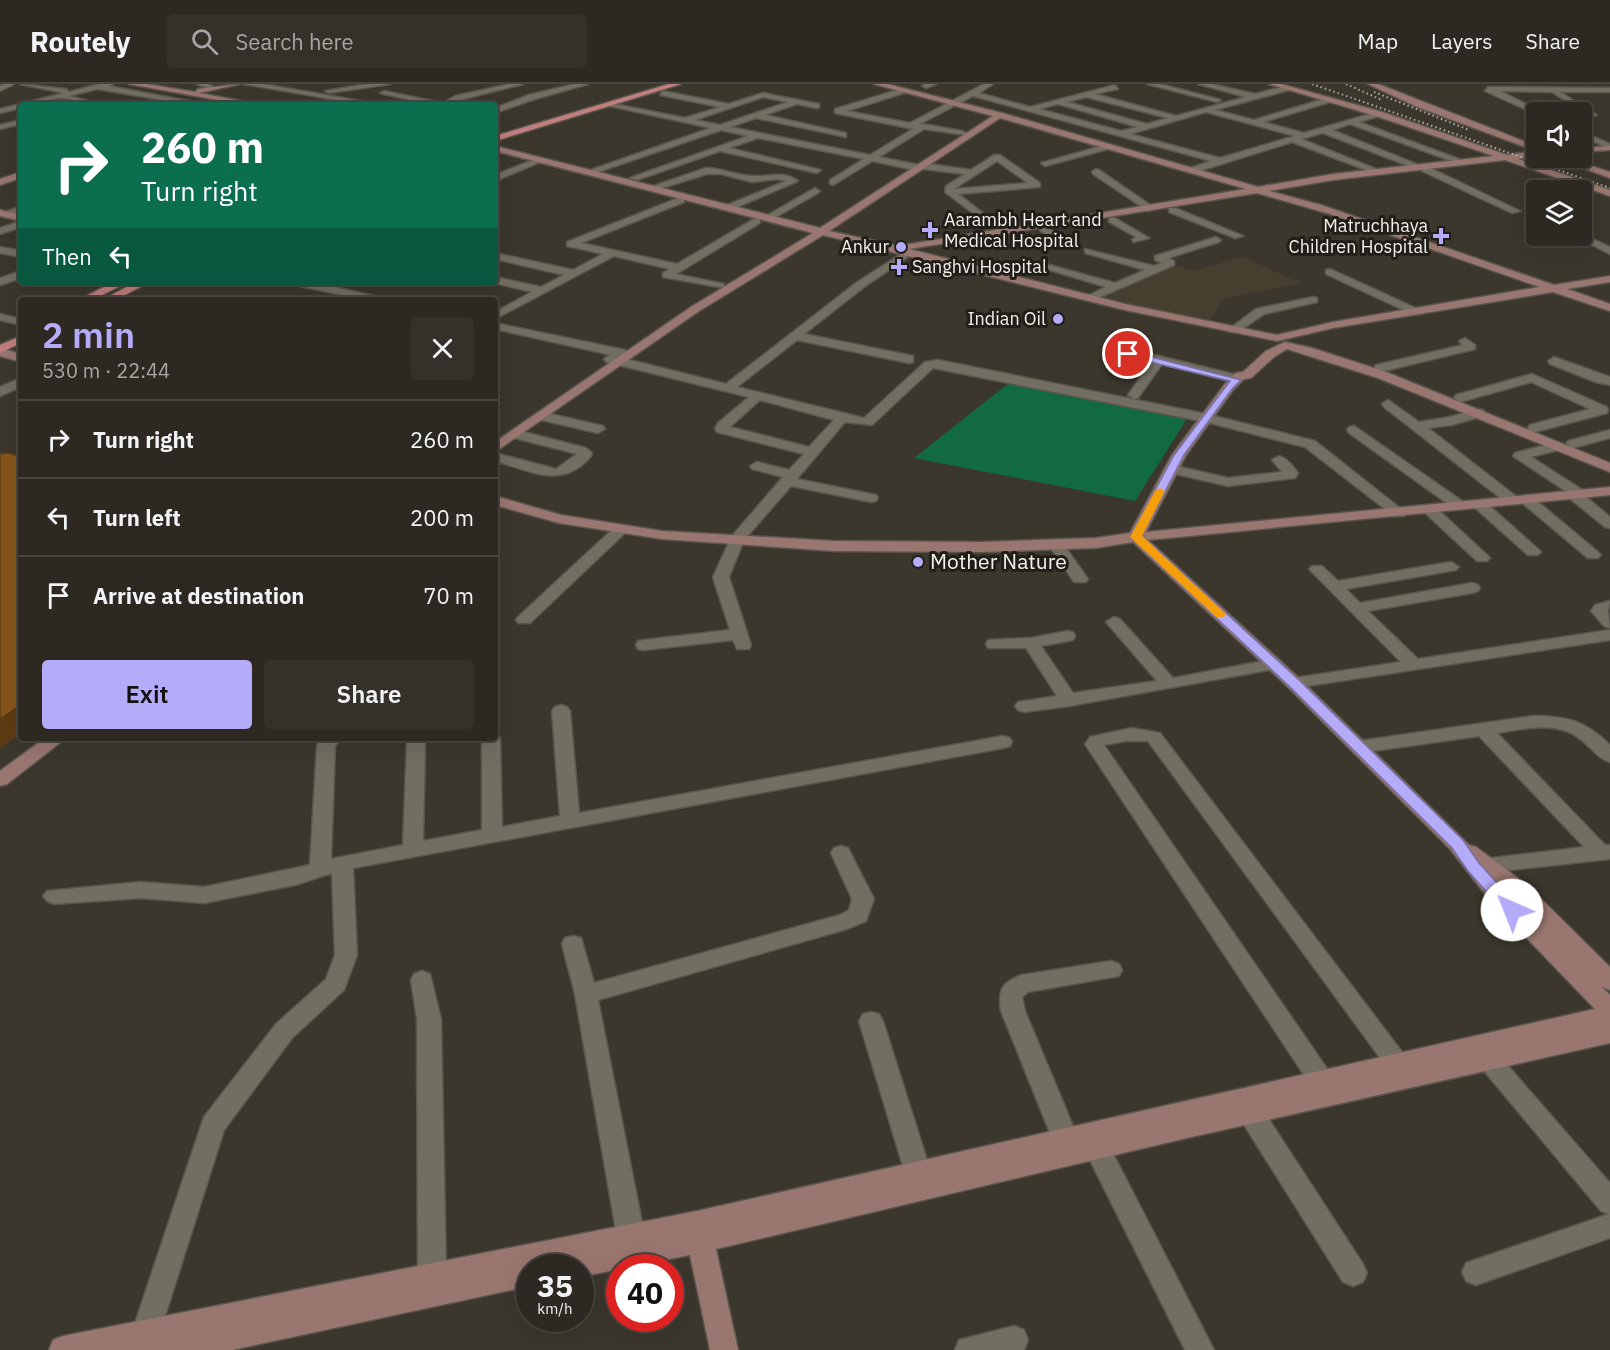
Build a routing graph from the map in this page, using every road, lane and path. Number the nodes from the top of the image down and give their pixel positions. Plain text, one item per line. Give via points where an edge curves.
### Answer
1 (10, 84) edge
2 (24, 84) edge
3 (109, 84) edge
4 (120, 84) edge
5 (133, 84) edge
6 (201, 84) edge
7 (236, 84) edge
8 (248, 84) edge
9 (328, 84) edge
10 (386, 84) edge
11 (519, 84) edge
12 (584, 84) edge
13 (659, 84) edge
14 (678, 84) edge
15 (878, 84) edge
16 (989, 84) edge
17 (1102, 84) edge
18 (1151, 84) edge
19 (1202, 84) edge
20 (1273, 84) edge
21 (1372, 84) edge
22 (1479, 84) edge
23 (98, 87) junction
24 (403, 87) dead end
25 (0, 88) edge
26 (212, 88) junction
27 (1286, 88) junction
28 (1488, 88) junction
29 (340, 89) junction
30 (418, 90) dead end
31 (904, 90) junction
32 (1598, 90) junction
33 (1610, 90) edge
34 (776, 91) dead end
35 (1555, 92) dead end
36 (74, 93) junction
37 (384, 93) junction
38 (663, 93) dead end
39 (972, 93) junction
40 (184, 94) junction
41 (309, 94) junction
42 (1087, 94) junction
43 (764, 95) junction
44 (58, 97) junction
45 (1255, 97) junction
46 (1610, 97) edge
47 (365, 99) dead end
48 (1327, 100) junction
49 (1275, 101) dead end
50 (39, 102) edge
51 (84, 102) edge
52 (188, 102) edge
53 (226, 102) edge
54 (361, 102) edge
55 (434, 102) edge
56 (446, 102) edge
57 (452, 102) edge
58 (797, 102) junction
59 (1057, 102) junction
60 (1572, 102) edge
61 (954, 103) junction
62 (1231, 103) junction
63 (1284, 103) dead end
64 (609, 105) junction
65 (1128, 105) junction
66 (731, 106) junction
67 (816, 106) dead end
68 (1526, 106) edge
69 (18, 107) edge
70 (1304, 107) junction
71 (1030, 109) junction
72 (498, 110) edge
73 (1206, 110) junction
74 (0, 111) edge
75 (1098, 113) junction
76 (996, 114) junction
77 (1377, 114) junction
78 (18, 116) edge
79 (756, 116) junction
80 (18, 117) edge
81 (1177, 118) junction
82 (0, 119) edge
83 (18, 119) edge
84 (883, 120) junction
85 (1071, 120) junction
86 (685, 121) junction
87 (1254, 122) junction
88 (1351, 122) junction
89 (870, 125) dead end
90 (1148, 126) junction
91 (720, 128) junction
92 (916, 128) junction
93 (1042, 128) junction
94 (18, 130) edge
95 (1324, 130) junction
96 (498, 131) edge
97 (0, 133) edge
98 (962, 133) junction
99 (1120, 134) junction
100 (754, 136) junction
101 (1305, 136) junction
102 (498, 138) edge
103 (1292, 139) junction
104 (1592, 140) edge
105 (1526, 145) edge
106 (1109, 146) junction
107 (722, 149) junction
108 (1610, 149) edge
109 (498, 150) edge
110 (498, 150) edge
111 (821, 150) junction
112 (1592, 151) edge
113 (1526, 156) edge
114 (1507, 158) junction
115 (872, 159) junction
116 (1220, 161) junction
117 (1460, 161) junction
118 (536, 162) junction
119 (1045, 163) dead end
120 (796, 165) junction
121 (918, 167) junction
122 (1421, 168) junction
123 (1589, 168) edge
124 (817, 170) dead end
125 (1192, 170) junction
126 (1377, 171) junction
127 (589, 172) junction
128 (970, 172) junction
129 (1096, 172) dead end
130 (1610, 175) edge
131 (18, 176) edge
132 (498, 177) edge
133 (634, 178) dead end
134 (0, 182) edge
135 (834, 182) dead end
136 (652, 188) junction
137 (1265, 190) junction
138 (815, 191) dead end
139 (950, 192) junction
140 (1610, 193) edge
141 (681, 200) junction
142 (728, 208) junction
143 (1151, 209) junction
144 (18, 210) edge
145 (1172, 210) junction
146 (1515, 211) dead end
147 (3, 214) edge
148 (18, 217) edge
149 (762, 220) junction
150 (1112, 220) junction
151 (18, 225) edge
152 (1045, 230) junction
153 (0, 231) edge
154 (1002, 232) junction
155 (814, 233) junction
156 (1238, 236) dead end
157 (1137, 240) dead end
158 (1216, 240) dead end
159 (1592, 242) edge
160 (1072, 245) dead end
161 (889, 249) junction
162 (1089, 251) dead end
163 (1610, 251) edge
164 (18, 254) edge
165 (611, 254) junction
166 (907, 254) junction
167 (1, 256) edge
168 (498, 257) edge
169 (18, 261) edge
170 (1035, 264) dead end
171 (680, 268) junction
172 (1156, 270) junction
173 (1330, 272) dead end
174 (575, 274) junction
175 (18, 275) edge
176 (1610, 279) edge
177 (498, 281) edge
178 (0, 282) edge
179 (116, 285) edge
180 (138, 285) edge
181 (310, 285) edge
182 (350, 285) edge
183 (720, 286) junction
184 (1116, 287) junction
185 (1554, 287) junction
186 (337, 291) junction
187 (543, 291) junction
188 (90, 297) edge
189 (112, 297) edge
190 (365, 297) edge
191 (1091, 298) junction
192 (1313, 300) dead end
193 (1610, 308) edge
194 (1416, 312) junction
195 (498, 314) edge
196 (0, 317) edge
197 (18, 321) edge
198 (498, 327) edge
199 (18, 329) edge
200 (1234, 330) junction
201 (797, 336) junction
202 (0, 337) edge
203 (18, 341) edge
204 (1281, 341) junction
205 (1465, 341) dead end
206 (0, 350) edge
207 (1108, 351) dead end
208 (18, 357) edge
209 (620, 357) junction
210 (909, 359) dead end
211 (1158, 360) junction
212 (1554, 361) dead end
213 (1380, 368) junction
214 (1238, 378) junction
215 (1610, 381) edge
216 (18, 383) edge
217 (728, 388) junction
218 (0, 392) edge
219 (1134, 394) dead end
220 (758, 396) junction
221 (1460, 398) junction
222 (1388, 404) dead end
223 (1478, 413) junction
224 (542, 416) junction
225 (842, 418) junction
226 (1206, 418) junction
227 (1417, 426) junction
228 (1535, 428) junction
229 (598, 429) dead end
230 (1354, 430) dead end
231 (516, 434) junction
232 (1610, 434) edge
233 (498, 436) edge
234 (1573, 444) junction
235 (498, 446) edge
236 (1557, 446) junction
237 (812, 452) junction
238 (498, 458) edge
239 (1610, 459) edge
240 (1278, 460) dead end
241 (757, 466) dead end
242 (1610, 468) edge
243 (1172, 469) junction
244 (790, 478) junction
245 (1610, 490) edge
246 (1576, 494) junction
247 (871, 498) dead end
248 (1520, 500) junction
249 (498, 501) edge
250 (1479, 504) junction
251 (1460, 506) junction
252 (1429, 510) junction
253 (1399, 513) junction
254 (1610, 524) edge
255 (621, 529) junction
256 (1136, 537) junction
257 (737, 539) junction
258 (1056, 544) junction
259 (1533, 552) dead end
260 (1593, 555) dead end
261 (1482, 558) dead end
262 (1450, 567) dead end
263 (1317, 569) dead end
264 (1080, 579) dead end
265 (1334, 586) junction
266 (1472, 588) dead end
267 (1610, 606) edge
268 (1357, 608) junction
269 (524, 620) dead end
270 (1114, 622) dead end
271 (1610, 623) edge
272 (1067, 636) dead end
273 (1610, 636) edge
274 (1030, 643) junction
275 (994, 644) dead end
276 (644, 645) dead end
277 (1274, 664) junction
278 (1414, 665) junction
279 (1294, 683) junction
280 (1169, 684) junction
281 (1069, 700) junction
282 (1024, 706) dead end
283 (561, 711) dead end
284 (1483, 729) junction
285 (34, 741) edge
286 (53, 741) edge
287 (327, 741) edge
288 (491, 741) edge
289 (1003, 742) dead end
290 (416, 744) dead end
291 (1359, 747) junction
292 (1610, 756) edge
293 (0, 765) edge
294 (0, 780) edge
295 (570, 822) junction
296 (492, 836) junction
297 (413, 850) junction
298 (1605, 852) edge
299 (841, 853) dead end
300 (342, 863) junction
301 (1481, 866) junction
302 (320, 870) junction
303 (54, 896) dead end
304 (573, 944) dead end
305 (1111, 970) dead end
306 (422, 980) dead end
307 (1610, 981) edge
308 (586, 994) junction
309 (1610, 1010) edge
310 (1610, 1015) edge
311 (871, 1020) dead end
312 (1610, 1033) edge
313 (1488, 1059) junction
314 (1396, 1063) junction
315 (1321, 1080) junction
316 (1250, 1112) junction
317 (1065, 1138) junction
318 (1097, 1148) junction
319 (918, 1173) junction
320 (1610, 1202) edge
321 (1610, 1226) edge
322 (699, 1231) junction
323 (633, 1244) junction
324 (594, 1257) edge
325 (1476, 1272) dead end
326 (1353, 1273) dead end
327 (432, 1274) junction
328 (516, 1275) edge
329 (153, 1340) edge
330 (1014, 1340) dead end
331 (63, 1350) edge
332 (724, 1350) edge
333 (969, 1350) edge
334 (1200, 1350) edge

1 - 25 street
2 - 36 street
3 - 23 street
4 - 40 street
5 - 40 street
6 - 26 street
7 - 26 street
8 - 41 street
9 - 29 street
10 - 29 street
11 - 57 street
12 - 72 street
13 - 96 main road
14 - 64 main road
15 - 31 street
16 - 39 street
17 - 42 street via 1118,86
18 - 62 street
19 - 45 street
20 - 27 street
21 - 105 street
22 - 28 street
23 - 36 street
23 - 52 street
24 - 37 street
26 - 40 street
27 - 45 street
27 - 48 street
28 - 32 street
28 - 68 street
29 - 41 street
30 - 56 street
31 - 61 street
31 - 84 street via 832,111
32 - 33 street
32 - 46 street
34 - 43 street
35 - 60 street
36 - 44 street
37 - 47 street
37 - 55 street
38 - 66 street
39 - 61 street
39 - 71 street
40 - 53 street
41 - 54 street
42 - 59 street
42 - 65 street
43 - 58 street
43 - 66 street
44 - 50 street
44 - 51 street
45 - 49 street
45 - 62 street
48 - 70 street
48 - 77 street
58 - 67 street
58 - 79 street
59 - 71 street
59 - 75 street
61 - 76 street
61 - 92 street
62 - 73 street
63 - 70 street
64 - 86 street
64 - 102 main road
65 - 75 street
65 - 81 street
66 - 86 street
69 - 74 street
70 - 87 street
71 - 85 street
73 - 81 street
73 - 87 street
74 - 78 street
75 - 85 street
75 - 90 street
76 - 93 street
76 - 98 street
76 - 121 street
77 - 88 street
77 - 114 street
79 - 91 street
79 - 111 street via 845,134
80 - 82 street
81 - 90 street
83 - 97 street
84 - 89 street
84 - 92 street
85 - 93 street
85 - 99 street
86 - 91 street
87 - 101 street
88 - 95 street
88 - 117 street
90 - 99 street
91 - 100 street
91 - 127 street
92 - 98 street
92 - 115 street
93 - 106 street
94 - 97 street
95 - 101 street
95 - 122 street
98 - 121 street
99 - 116 street
100 - 107 street
100 - 111 street
101 - 103 street
103 - 116 street
103 - 126 street
104 - 108 street
106 - 119 street
106 - 125 street
107 - 120 street
107 - 133 street
108 - 112 street
109 - 127 street
110 - 118 street
111 - 115 street
111 - 120 street
113 - 114 street
114 - 117 street
114 - 122 street
114 - 140 street
115 - 121 street
115 - 135 street
116 - 125 street
117 - 122 street
118 - 132 street
118 - 141 street
120 - 124 street
121 - 128 street
121 - 155 street
122 - 126 street
122 - 137 street
122 - 146 street
123 - 130 street
125 - 137 street
126 - 137 street
127 - 136 street
128 - 139 street via 949,188
128 - 139 street via 997,157 1037,184
129 - 143 street
131 - 134 street
136 - 142 street
136 - 142 street via 706,171 752,179 778,176 794,181
137 - 143 street
137 - 145 street
137 - 185 street
138 - 149 street
139 - 154 street
141 - 149 street
141 - 165 street via 571,244
142 - 149 street
143 - 154 street
144 - 147 street
145 - 150 street
145 - 156 street
147 - 148 street
149 - 155 street
149 - 171 street
150 - 152 street
150 - 157 street via 1144,238
151 - 153 street
152 - 160 street
152 - 166 street
154 - 161 street
155 - 161 street
155 - 183 street
155 - 209 street
158 - 172 street via 1159,258 1170,263
159 - 163 street
161 - 166 street
162 - 172 street
164 - 167 street
165 - 171 street
165 - 174 street
166 - 191 street
166 - 201 street via 860,285
166 - 204 street via 1121,310
167 - 169 street
168 - 174 street
170 - 184 street
171 - 183 street via 667,275
172 - 184 street
173 - 194 street
174 - 187 street
175 - 178 street
176 - 185 street
177 - 187 street
179 - 188 main road
180 - 189 main road
181 - 186 street
182 - 186 street
183 - 209 street
184 - 191 street
185 - 193 street
185 - 194 street
186 - 190 street
187 - 195 street
191 - 200 street
192 - 200 street via 1260,311
194 - 204 street
196 - 197 street
198 - 209 street
199 - 202 main road
200 - 204 street
201 - 210 street
201 - 217 street
203 - 206 main road
204 - 213 street via 1316,346
204 - 214 street via 1247,375
204 - 223 street
205 - 213 street via 1471,347
206 - 208 street
207 - 211 street
209 - 217 street
209 - 224 street
209 - 233 street
211 - 214 street
211 - 219 street
212 - 215 street
213 - 221 street
214 - 226 street
216 - 218 street
217 - 220 street
220 - 225 street
220 - 237 street via 722,429
221 - 228 street
221 - 228 street via 1532,378 1602,410
222 - 227 street
223 - 227 street
223 - 236 street
224 - 229 street
224 - 231 street
225 - 226 street via 867,422 933,364
225 - 237 street
226 - 243 street
226 - 253 street via 1310,444
227 - 248 street
228 - 234 street
230 - 251 street
231 - 235 street
231 - 238 street via 585,453 556,473
232 - 234 street
234 - 239 street
236 - 242 street
236 - 246 street via 1520,456
237 - 244 street
240 - 243 street via 1290,475 1228,482
241 - 244 street
243 - 256 street
244 - 247 street
244 - 257 street
245 - 246 street
246 - 248 street
246 - 254 street
248 - 250 street
248 - 260 street
249 - 255 street via 559,519
250 - 251 street
250 - 259 street
251 - 252 street
252 - 253 street
252 - 261 street
253 - 256 street
255 - 257 street
255 - 269 street
256 - 258 street
256 - 277 street
257 - 258 street via 834,546
257 - 276 street via 721,577 741,639
258 - 264 street
262 - 265 street
263 - 265 street
265 - 268 street
266 - 268 street
267 - 271 street via 1599,611
268 - 278 street
270 - 280 street
272 - 274 street
273 - 278 street
274 - 275 street
274 - 281 street
277 - 279 street
277 - 280 street
278 - 279 street
279 - 291 street
280 - 281 street
281 - 282 street
283 - 295 street
284 - 291 street
284 - 292 street via 1561,721 1586,732
284 - 298 street
285 - 293 street
286 - 294 street
287 - 302 street
288 - 296 street
289 - 295 street
290 - 297 street
291 - 301 street
295 - 296 street
296 - 297 street
297 - 300 street
298 - 301 street
299 - 308 street via 863,899 858,915
300 - 302 street
300 - 329 street via 346,955 336,984 284,1031 213,1125
301 - 307 street via 1519,889
301 - 309 street via 1496,894
302 - 303 street via 204,895 141,890
304 - 308 street
305 - 317 street via 1022,984 1010,994 1013,1011
306 - 327 street via 429,1019
308 - 323 street
310 - 314 street
311 - 319 street
312 - 313 street
313 - 316 street
313 - 320 street
314 - 315 street
314 - 315 street via 1154,737 1140,733 1097,741 1094,744
315 - 317 street
316 - 318 street
316 - 326 street
317 - 319 street
318 - 322 street
318 - 334 street
319 - 322 street
321 - 325 street
322 - 323 street
322 - 332 street
323 - 324 street
323 - 327 street
323 - 329 street
327 - 329 street
328 - 329 street
329 - 331 street
330 - 333 street

